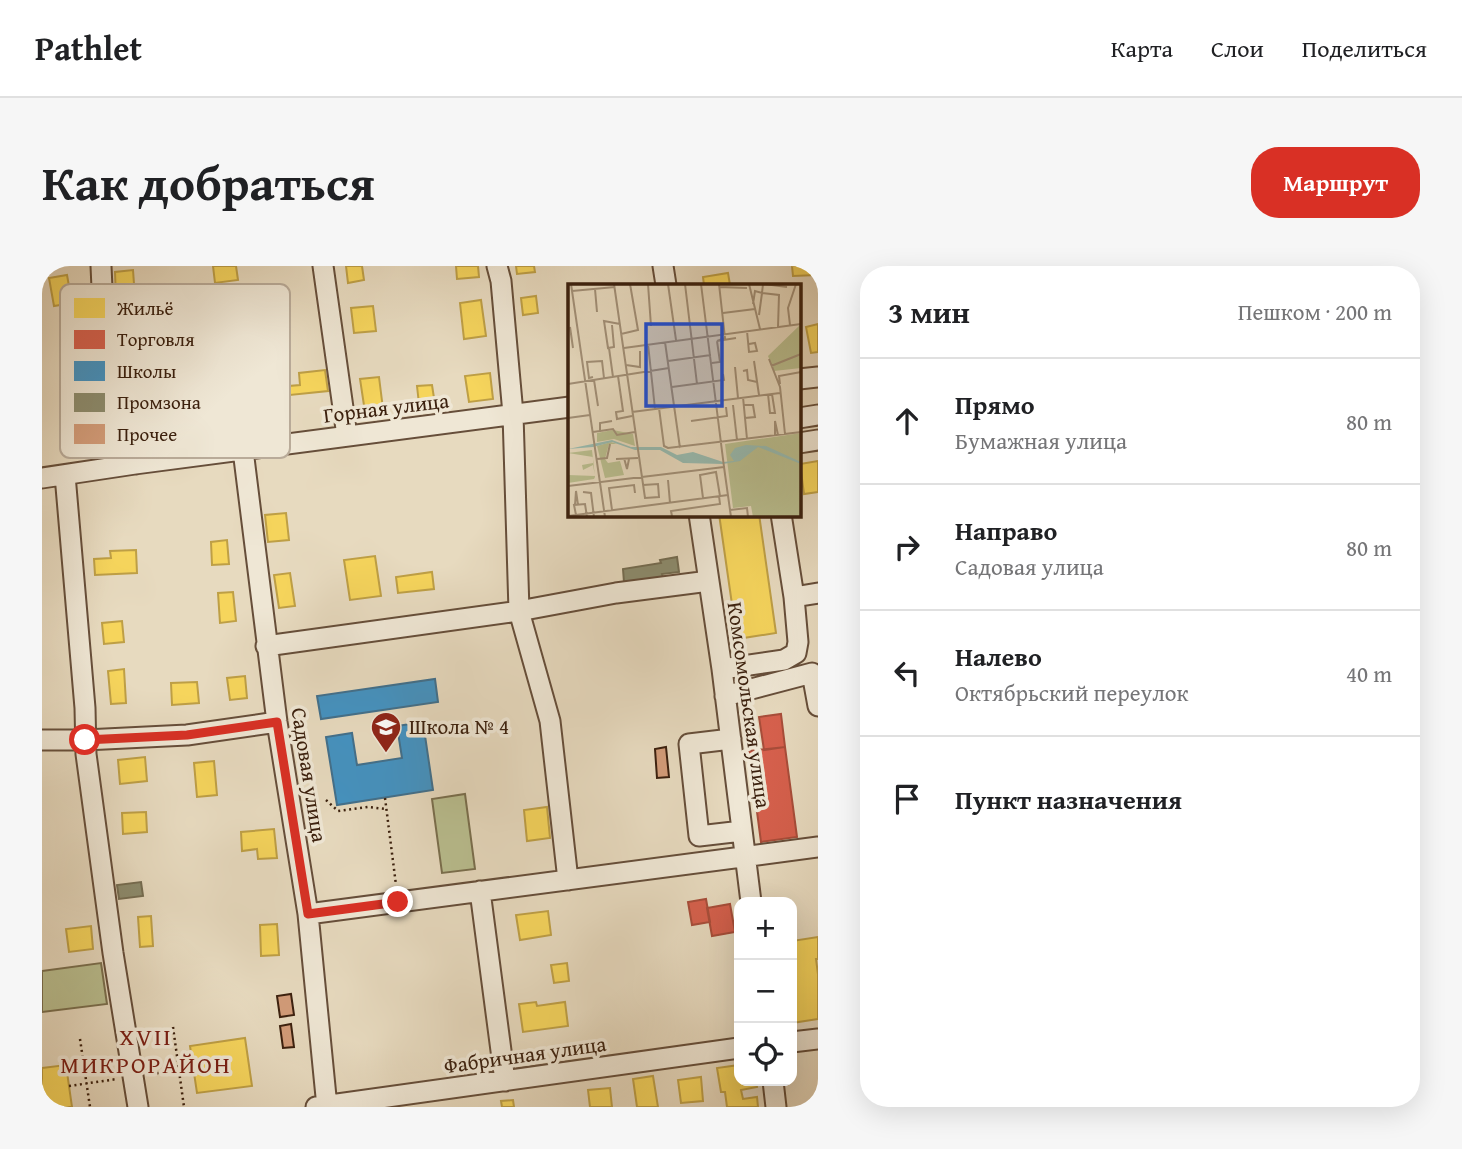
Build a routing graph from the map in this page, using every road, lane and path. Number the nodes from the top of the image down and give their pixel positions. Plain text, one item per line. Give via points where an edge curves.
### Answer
1 (101, 266) edge
2 (323, 266) edge
3 (497, 266) edge
4 (663, 266) edge
5 (102, 284) edge
6 (666, 284) edge
7 (818, 377) edge
8 (800, 379) edge
9 (568, 407) edge
10 (513, 414) junction
11 (818, 415) edge
12 (800, 418) edge
13 (347, 436) junction
14 (818, 440) edge
15 (800, 443) edge
16 (290, 444) edge
17 (134, 458) edge
18 (181, 458) edge
19 (244, 458) edge
20 (135, 464) junction
21 (65, 475) junction
22 (42, 478) edge
23 (699, 516) edge
24 (781, 516) edge
25 (709, 581) junction
26 (818, 593) edge
27 (794, 597) junction
28 (519, 611) junction
29 (266, 646) junction
30 (722, 669) junction
31 (725, 696) junction
32 (818, 706) edge
33 (277, 722) junction
34 (731, 739) junction
35 (42, 740) edge
36 (85, 740) junction
37 (385, 798) dead end
38 (326, 800) dead end
39 (386, 809) junction
40 (742, 831) junction
41 (818, 847) edge
42 (746, 858) junction
43 (568, 880) junction
44 (480, 891) junction
45 (750, 897) edge
46 (398, 902) junction
47 (308, 914) junction
48 (173, 1027) dead end
49 (818, 1039) edge
50 (80, 1040) dead end
51 (797, 1041) edge
52 (734, 1049) edge
53 (193, 1069) dead end
54 (179, 1070) junction
55 (133, 1077) junction
56 (505, 1081) junction
57 (86, 1083) junction
58 (69, 1086) dead end
59 (774, 1086) edge
60 (90, 1107) edge
61 (138, 1107) edge
62 (184, 1107) edge
63 (323, 1107) edge
64 (776, 1107) edge

1 - 5 street
2 - 13 street
3 - 10 street
4 - 6 street
7 - 8 street
9 - 10 street, Горная улица
10 - 13 street, Горная улица
10 - 28 street
11 - 12 street
13 - 16 street, Горная улица
14 - 15 street
17 - 20 street
18 - 20 street, Горная улица
19 - 29 street, Садовая улица
20 - 21 street, Горная улица
21 - 22 street, Горная улица
21 - 36 street
23 - 25 street, Комсомольская улица
24 - 27 street
25 - 28 street
25 - 30 street, Комсомольская улица
26 - 27 street
27 - 30 street via 796,653 784,660
28 - 29 street
28 - 43 street via 550,721
29 - 33 street, Садовая улица
30 - 31 street, Комсомольская улица
31 - 32 street via 812,673
31 - 34 street, Комсомольская улица
33 - 36 street via 187,735
33 - 47 street, Садовая улица
34 - 40 street, Комсомольская улица
34 - 40 street via 689,744 699,836
35 - 36 street
36 - 55 street
37 - 39 path
38 - 39 path via 338,811
39 - 46 path
40 - 42 street, Комсомольская улица
41 - 42 street
42 - 43 street
42 - 45 street, Комсомольская улица
43 - 44 street
44 - 46 street
44 - 56 street
46 - 47 street
47 - 63 street, Садовая улица
48 - 54 path
49 - 51 street
50 - 57 path
52 - 56 street, Фабричная улица
53 - 54 path
54 - 55 path
54 - 62 path
55 - 57 path
55 - 61 street
56 - 63 street, Фабричная улица
57 - 58 path
57 - 60 path
59 - 64 street

